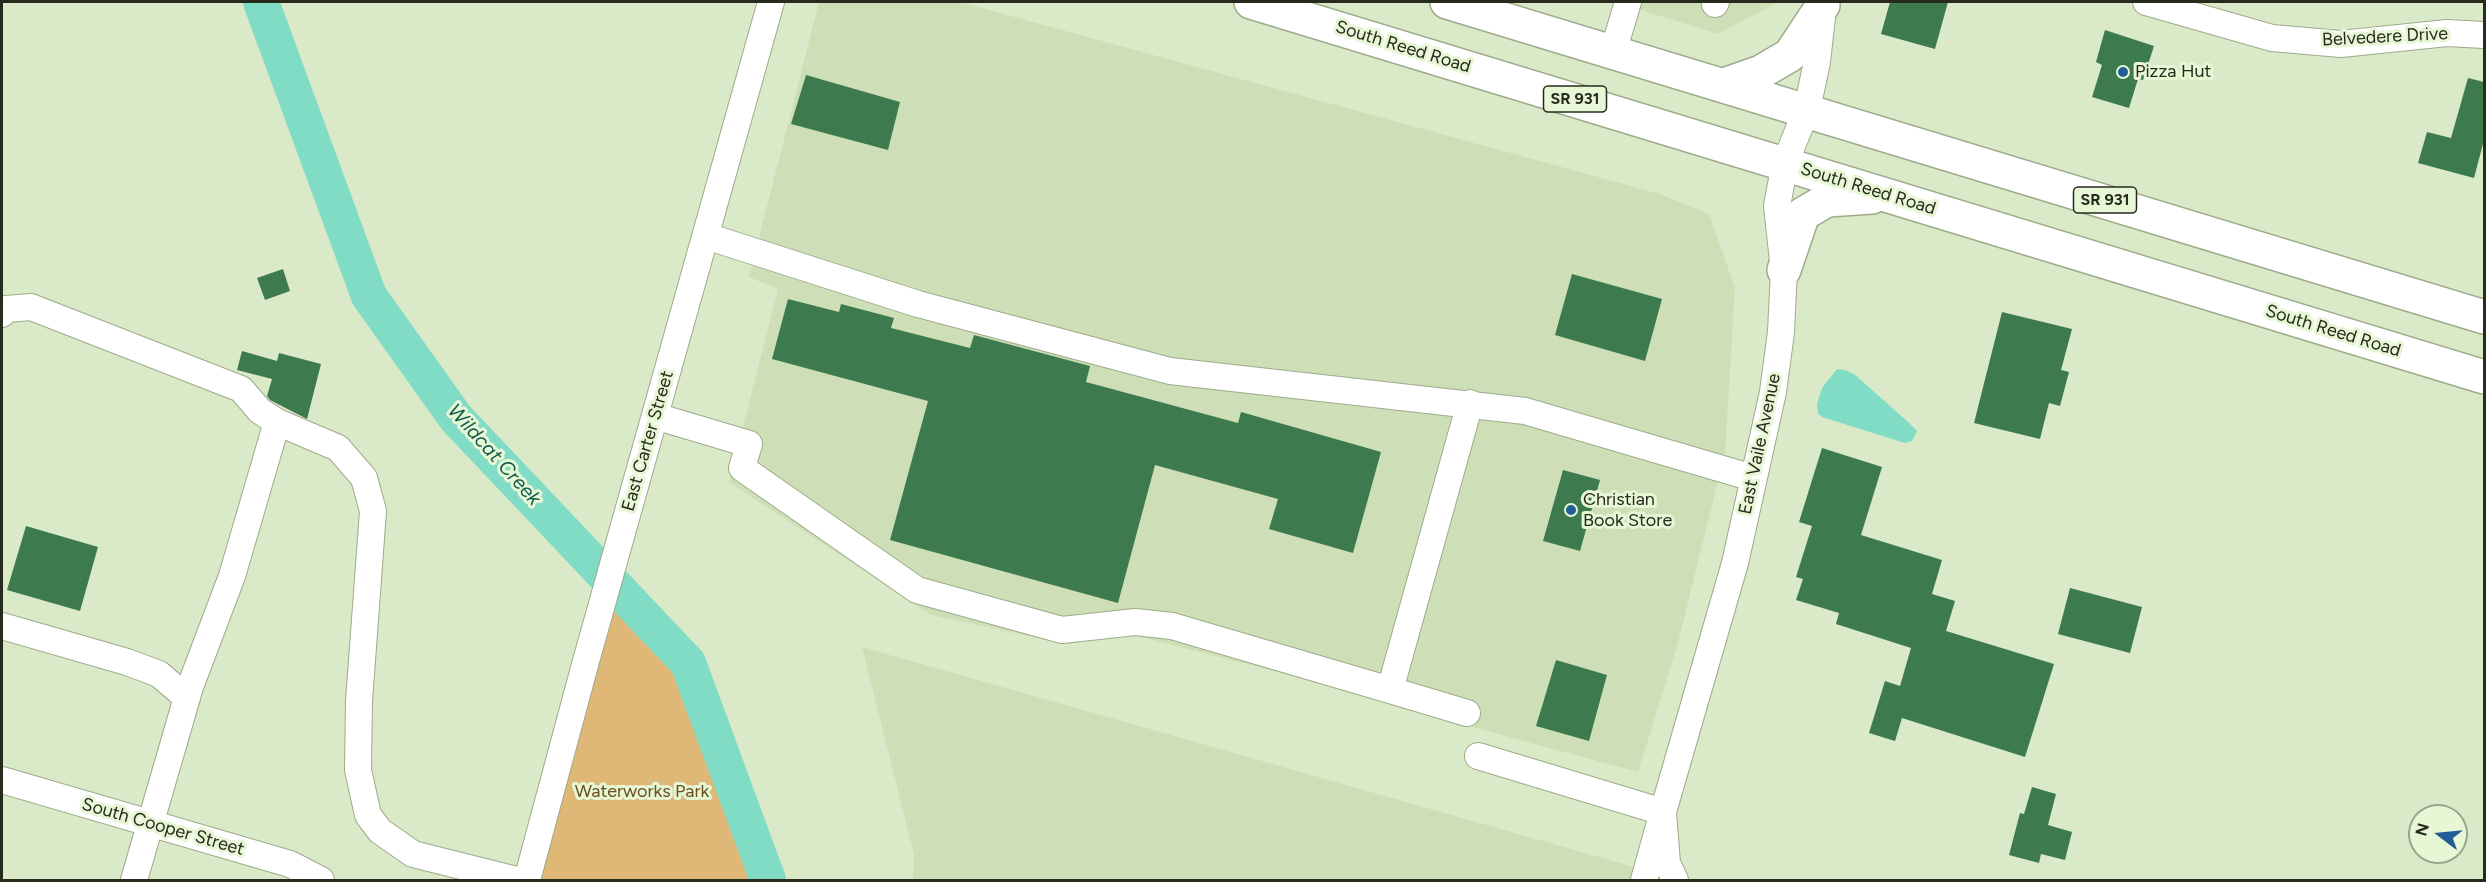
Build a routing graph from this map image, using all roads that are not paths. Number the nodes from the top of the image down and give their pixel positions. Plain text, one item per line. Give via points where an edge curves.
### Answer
1 (771, 2) edge
2 (1251, 2) edge
3 (1447, 2) edge
4 (1628, 2) edge
5 (2146, 2) edge
6 (1823, 3) edge
7 (2484, 35) edge
8 (1613, 52) junction
9 (1724, 85) junction
10 (1807, 109) junction
11 (1785, 163) junction
12 (1898, 198) junction
13 (705, 236) junction
14 (1784, 270) junction
15 (2, 314) edge
16 (2484, 317) edge
17 (2484, 377) edge
18 (1470, 403) junction
19 (655, 417) junction
20 (278, 422) junction
21 (1754, 478) junction
22 (2, 626) edge
23 (1390, 690) junction
24 (187, 698) junction
25 (1467, 713) dead end
26 (1478, 756) dead end
27 (2, 780) edge
28 (1663, 812) junction
29 (150, 824) junction
30 (134, 880) edge
31 (321, 880) edge
32 (517, 880) edge
33 (527, 880) edge
34 (1644, 880) edge
35 (1675, 880) edge

1 - 13 street, East Carter Street
2 - 11 main road, South Reed Road / SR 931
3 - 8 main road, SR 931
4 - 8 street
5 - 7 street, Belvedere Drive via 2272,38 2341,44 2447,33
6 - 9 main road via 1790,55 1761,72
6 - 10 street, East Vaile Avenue
8 - 9 main road, SR 931
9 - 10 main road, SR 931
10 - 11 street, East Vaile Avenue
10 - 16 main road, SR 931
11 - 12 main road, South Reed Road / SR 931
11 - 14 street, East Vaile Avenue via 1778,207
12 - 14 main road via 1859,196 1827,200 1803,214
12 - 17 main road, South Reed Road / SR 931
13 - 18 street via 918,304 1170,371
13 - 19 street, East Carter Street
14 - 21 street, East Vaile Avenue via 1773,392
15 - 20 street via 6,309 31,307 208,376 241,389 260,411
18 - 21 street via 1525,411
18 - 23 street
19 - 23 street via 749,444 742,468 917,590 1062,630 1135,622 1172,626
19 - 33 street, East Carter Street
20 - 24 street via 232,576
20 - 32 street via 338,448 364,478 373,511 359,701 358,770 368,815 380,831 413,854
21 - 28 street, East Vaile Avenue via 1735,563
22 - 24 street via 159,674
23 - 25 street
24 - 29 street
26 - 28 street
27 - 29 street, South Cooper Street
28 - 34 street
28 - 35 street, East Vaile Avenue via 1667,863
29 - 30 street
29 - 31 street, South Cooper Street via 290,864

